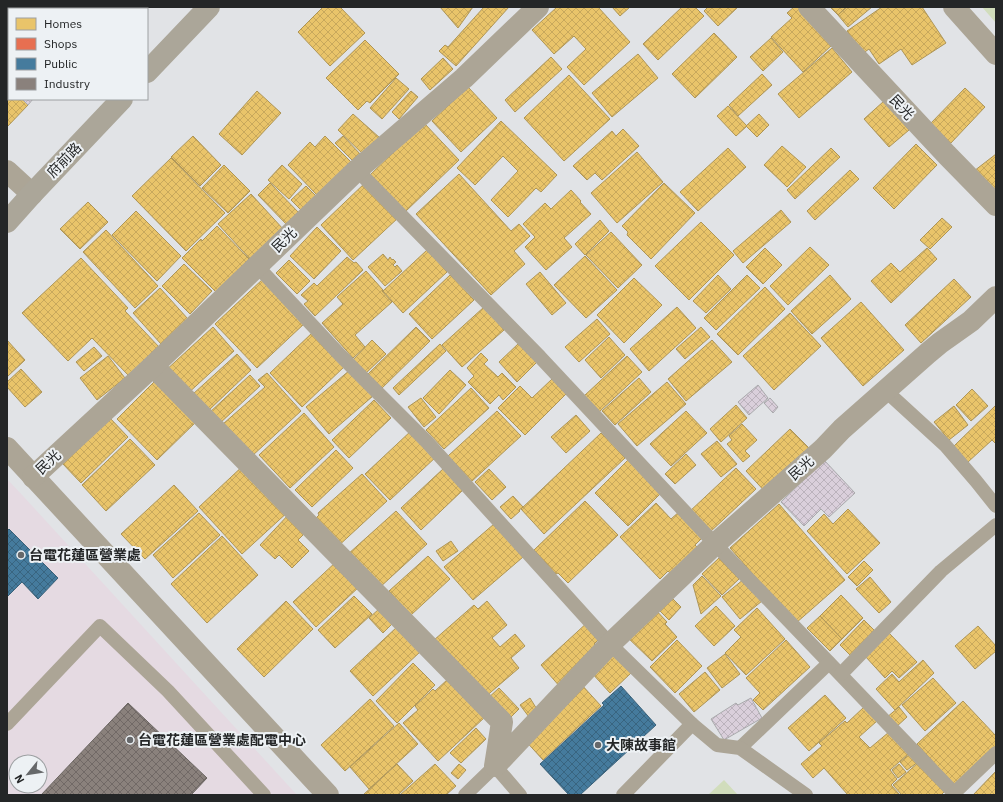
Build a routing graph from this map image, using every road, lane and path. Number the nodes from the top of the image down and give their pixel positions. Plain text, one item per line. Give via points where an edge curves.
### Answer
1 (209, 7) edge
2 (538, 7) edge
3 (809, 7) edge
4 (954, 7) edge
5 (996, 54) edge
6 (148, 71) edge
7 (121, 100) edge
8 (357, 170) junction
9 (7, 171) edge
10 (32, 194) junction
11 (996, 205) edge
12 (7, 222) edge
13 (257, 266) junction
14 (996, 297) edge
15 (153, 366) junction
16 (886, 390) junction
17 (7, 448) edge
18 (33, 476) junction
19 (996, 506) edge
20 (996, 525) edge
21 (715, 544) junction
22 (610, 644) junction
23 (829, 662) junction
24 (841, 674) junction
25 (7, 724) edge
26 (692, 724) junction
27 (740, 748) junction
28 (996, 753) edge
29 (494, 766) junction
30 (954, 794) edge
31 (264, 795) edge
32 (328, 795) edge
33 (465, 795) edge
34 (520, 795) edge
35 (623, 795) edge
36 (806, 795) edge

1 - 6 main road
2 - 8 street, 民光 via 464,78
3 - 11 street, 民光
4 - 5 street
7 - 10 main road, 府前路
8 - 13 street, 民光
8 - 21 lane via 540,357
9 - 10 street
10 - 12 main road, 府前路
13 - 15 street, 民光
13 - 22 lane via 340,356 427,442
14 - 16 street, 民光 via 971,321 940,343
15 - 18 street, 民光
15 - 29 street via 502,722
16 - 19 lane via 945,444
16 - 21 street, 民光
17 - 18 street
18 - 32 street
20 - 24 lane via 941,572
21 - 22 street, 民光
21 - 23 lane
22 - 26 lane
22 - 29 street, 民光
23 - 24 lane
23 - 27 lane
24 - 30 lane
25 - 31 lane via 100,626 168,691
26 - 27 lane via 717,745
26 - 35 lane
27 - 36 lane
28 - 30 lane
29 - 33 lane
29 - 34 lane

